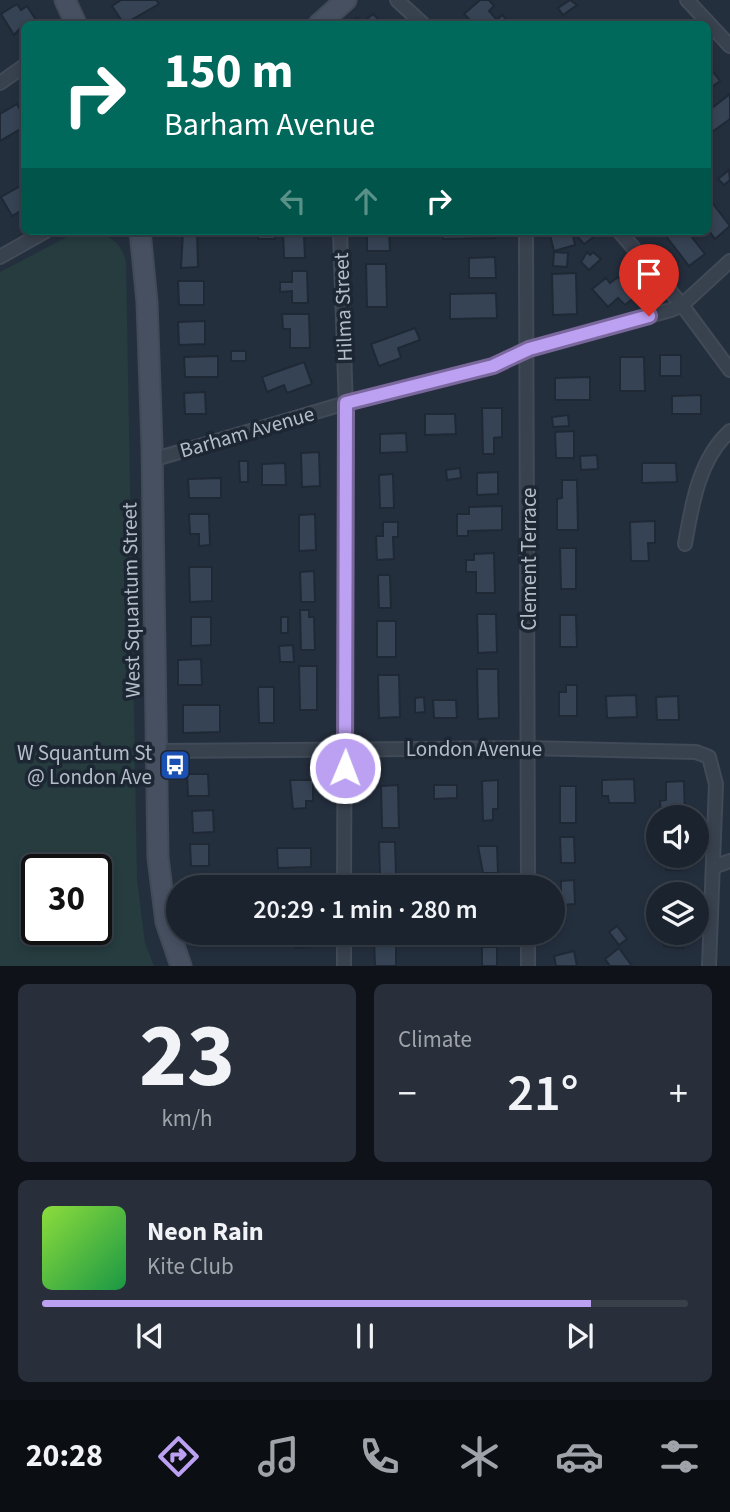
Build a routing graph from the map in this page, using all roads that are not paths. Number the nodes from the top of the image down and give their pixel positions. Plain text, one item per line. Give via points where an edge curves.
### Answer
1 (65, 0) edge
2 (346, 0) edge
3 (397, 0) edge
4 (687, 0) edge
5 (75, 21) edge
6 (322, 21) edge
7 (420, 21) edge
8 (707, 21) edge
9 (711, 26) edge
10 (730, 46) edge
11 (21, 68) edge
12 (0, 83) edge
13 (39, 235) edge
14 (140, 235) edge
15 (340, 235) edge
16 (526, 235) edge
17 (622, 235) edge
18 (0, 257) edge
19 (730, 261) edge
20 (682, 305) junction
21 (529, 349) junction
22 (730, 370) edge
23 (346, 403) junction
24 (730, 430) edge
25 (152, 460) junction
26 (685, 544) dead end
27 (345, 748) junction
28 (527, 748) junction
29 (155, 751) junction
30 (730, 861) edge
31 (713, 867) junction
32 (344, 875) edge
33 (528, 875) edge
34 (344, 945) edge
35 (528, 945) edge
36 (181, 966) edge
37 (344, 966) edge
38 (528, 966) edge
39 (709, 966) edge

1 - 5 main road
2 - 6 main road
3 - 7 street
4 - 8 street
9 - 10 street
11 - 12 street
13 - 18 street
14 - 25 main road, West Squantum Street
15 - 23 street, Hilma Street
16 - 21 street, Clement Terrace
17 - 20 street
19 - 20 street, Barham Avenue
20 - 21 street, Barham Avenue
20 - 22 street
21 - 23 street, Barham Avenue via 493,366
21 - 28 street, Clement Terrace
23 - 25 street, Barham Avenue
23 - 27 street, Hilma Street
24 - 26 street via 717,443 700,477
25 - 29 main road, West Squantum Street
27 - 28 street, London Avenue
27 - 29 street, London Avenue
27 - 32 street, Hilma Street
28 - 31 street, London Avenue via 696,752 709,757 716,784
28 - 33 street, Clement Terrace
29 - 36 main road, West Squantum Street via 160,886
30 - 31 street
31 - 39 street
34 - 37 street
35 - 38 street

